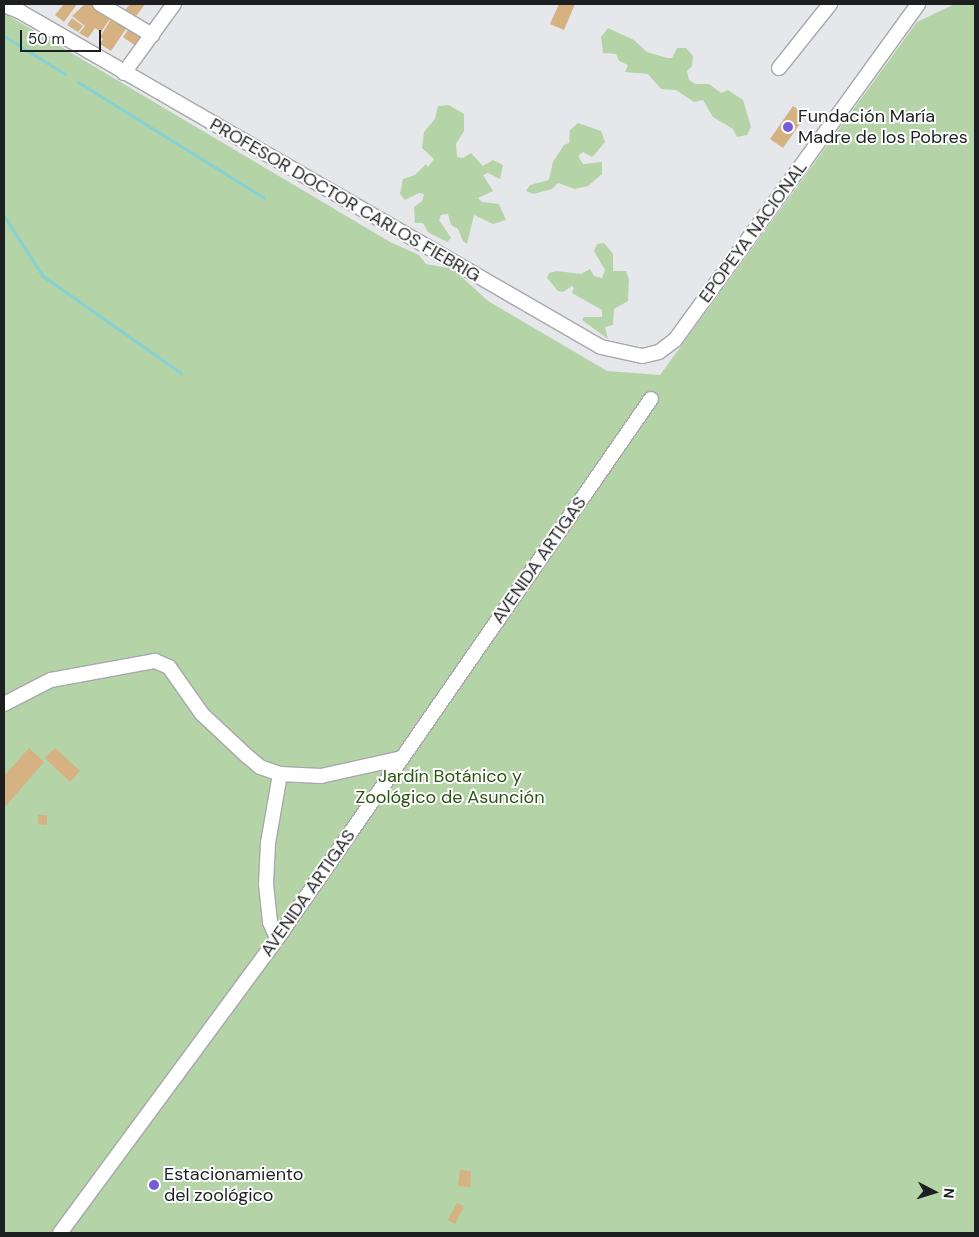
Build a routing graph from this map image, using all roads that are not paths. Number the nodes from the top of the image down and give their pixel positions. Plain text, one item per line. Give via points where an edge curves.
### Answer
1 (100, 4) edge
2 (174, 4) edge
3 (830, 4) edge
4 (918, 4) edge
5 (925, 4) edge
6 (4, 5) edge
7 (14, 7) edge
8 (897, 32) junction
9 (152, 35) junction
10 (779, 68) dead end
11 (124, 73) junction
12 (676, 340) joint
13 (651, 399) dead end
14 (4, 704) edge
15 (402, 758) junction
16 (280, 774) junction
17 (277, 938) junction
18 (60, 1233) edge

1 - 9 street
2 - 9 street
3 - 10 street
4 - 8 street, EPOPEYA NACIONAL
5 - 8 street
6 - 7 street, PROFESOR DOCTOR CARLOS FIEBRIG
7 - 11 street, PROFESOR DOCTOR CARLOS FIEBRIG
8 - 12 street, EPOPEYA NACIONAL
9 - 11 street
11 - 12 street, PROFESOR DOCTOR CARLOS FIEBRIG via 601,347 642,356 659,352
13 - 15 street, AVENIDA ARTIGAS
14 - 16 street via 51,680 155,661 169,667 202,714 247,756 260,766
15 - 16 street via 321,776
15 - 17 street, AVENIDA ARTIGAS
16 - 17 street via 268,843 266,884 270,922
17 - 18 street, AVENIDA ARTIGAS

